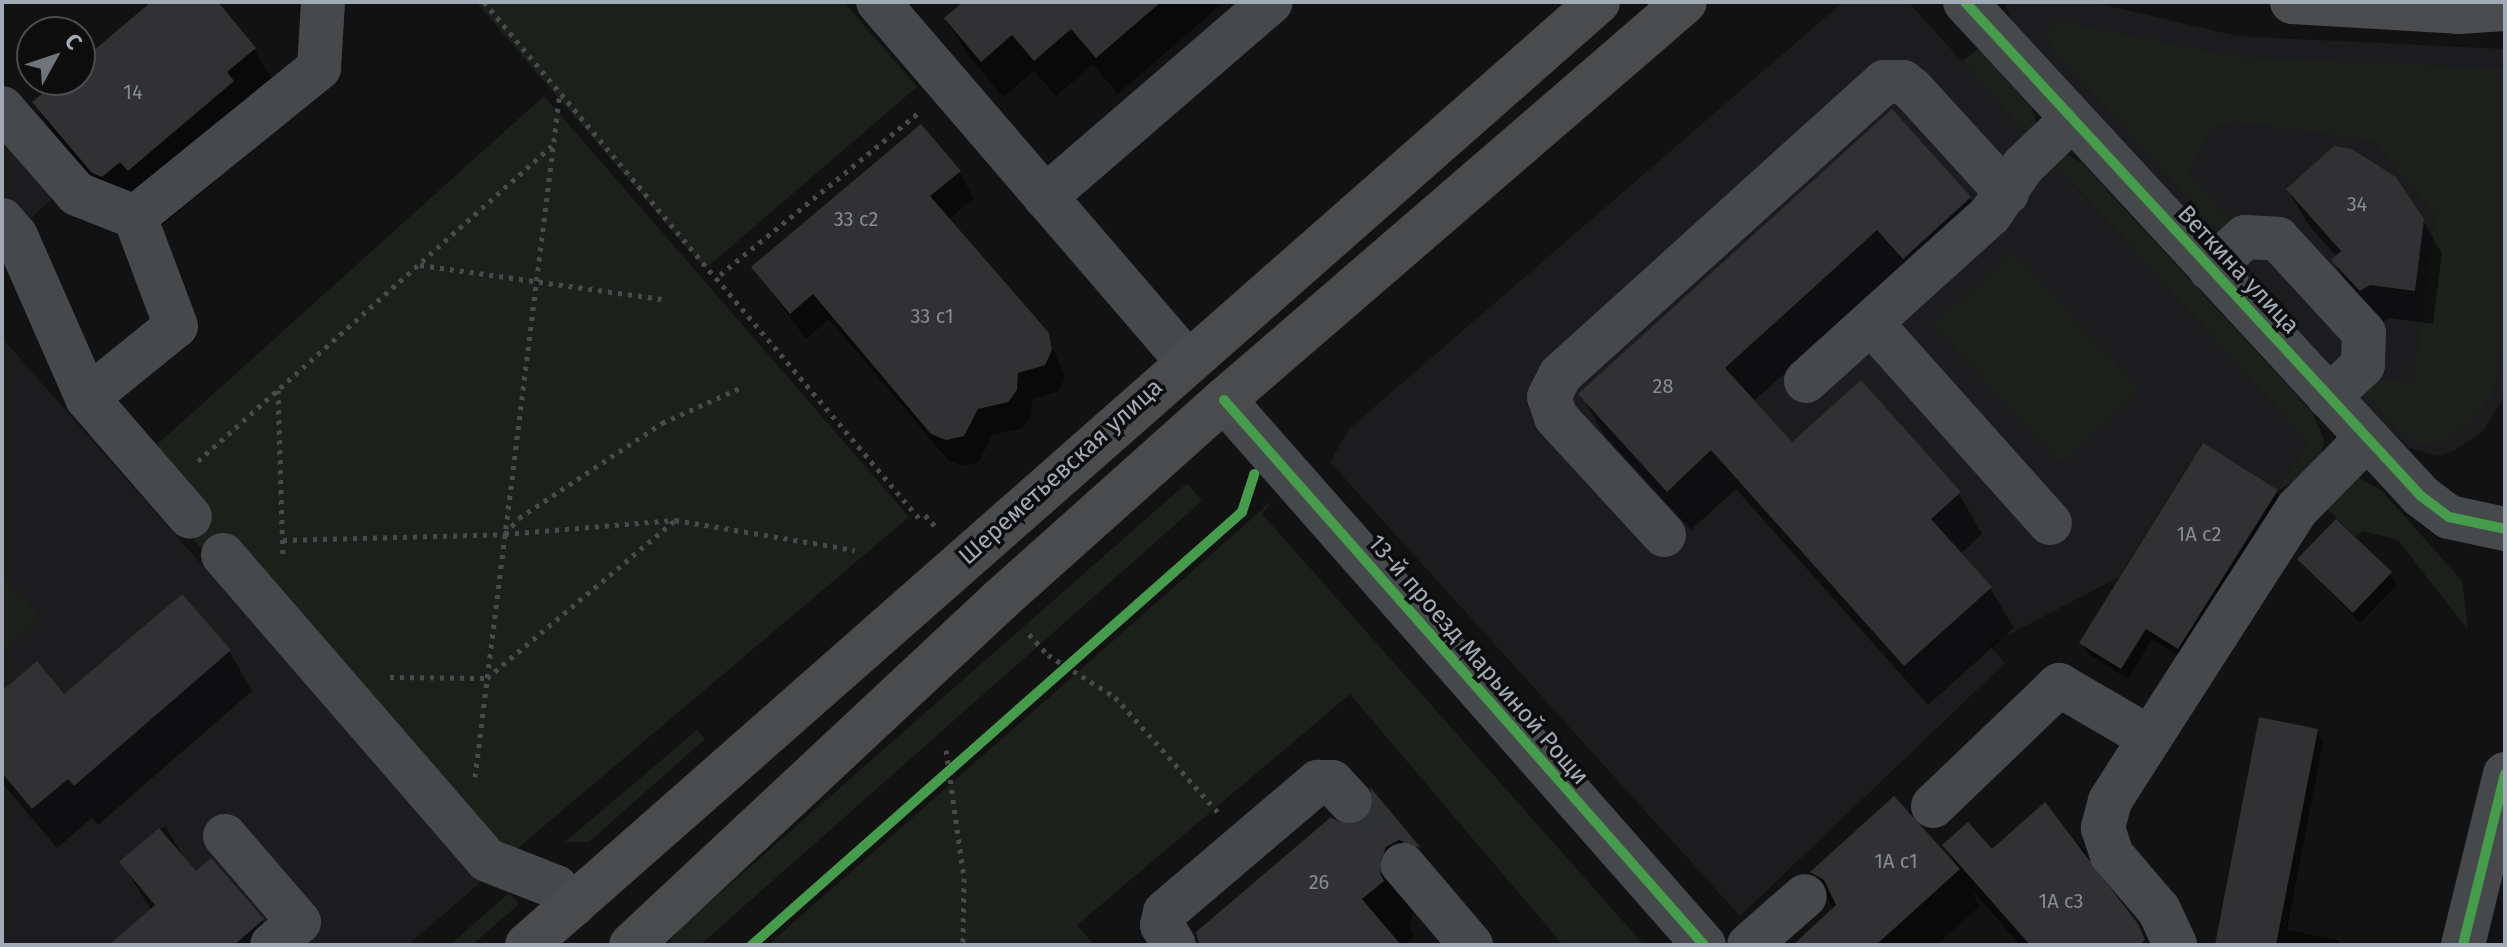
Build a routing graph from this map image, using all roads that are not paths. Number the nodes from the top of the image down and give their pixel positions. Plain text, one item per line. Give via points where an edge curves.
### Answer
1 (323, 2) edge
2 (1271, 2) edge
3 (1598, 2) edge
4 (1685, 2) edge
5 (1965, 2) edge
6 (2292, 2) edge
7 (2471, 7) edge
8 (896, 8) edge
9 (2505, 9) edge
10 (2, 108) edge
11 (2072, 119) junction
12 (2007, 193) junction
13 (1045, 197) junction
14 (135, 217) junction
15 (2, 220) edge
16 (2210, 269) junction
17 (1872, 324) junction
18 (1186, 360) junction
19 (1806, 381) dead end
20 (2329, 397) junction
21 (87, 398) junction
22 (1224, 400) junction
23 (2367, 438) junction
24 (178, 503) road end
25 (2050, 523) dead end
26 (2505, 529) edge
27 (1664, 535) dead end
28 (223, 555) dead end
29 (2150, 738) junction
30 (2505, 774) edge
31 (1350, 801) tunnel mouth
32 (1933, 806) dead end
33 (225, 836) dead end
34 (1403, 865) tunnel mouth
35 (1805, 896) dead end
36 (573, 905) junction
37 (272, 945) edge
38 (527, 945) edge
39 (631, 945) edge
40 (1174, 945) edge
41 (1471, 945) edge
42 (1704, 945) edge
43 (1749, 945) edge
44 (2175, 945) edge
45 (2463, 945) edge

1 - 14 street via 319,68
2 - 13 street
3 - 18 main road, Шереметьевская улица
4 - 22 main road
5 - 11 street, Веткина улица
6 - 7 main road
7 - 9 main road
8 - 13 street
10 - 14 street via 77,194
11 - 12 street via 2023,166
11 - 16 street, Веткина улица
12 - 17 street
12 - 27 street via 1912,89 1903,82 1884,82 1560,375 1549,397 1556,417
13 - 18 street
14 - 21 street via 176,326
15 - 21 street via 16,236
16 - 20 street, Веткина улица
16 - 20 street via 2245,237 2278,239 2364,333 2363,365
17 - 19 street
17 - 25 street
18 - 36 main road, Шереметьевская улица
20 - 23 street, Веткина улица
21 - 24 street
22 - 39 main road
22 - 42 street, 13-й проезд Марьиной Рощи
23 - 26 street, Веткина улица via 2421,496 2449,517
23 - 29 street via 2297,509
28 - 36 street via 487,860 556,887
29 - 32 street via 2059,685
29 - 44 street via 2110,801 2103,828 2112,855 2159,910
30 - 45 street
31 - 40 street via 1332,782 1318,782 1165,912 1162,925
33 - 37 street via 299,922
34 - 41 street
35 - 43 street
36 - 38 main road, Шереметьевская улица

